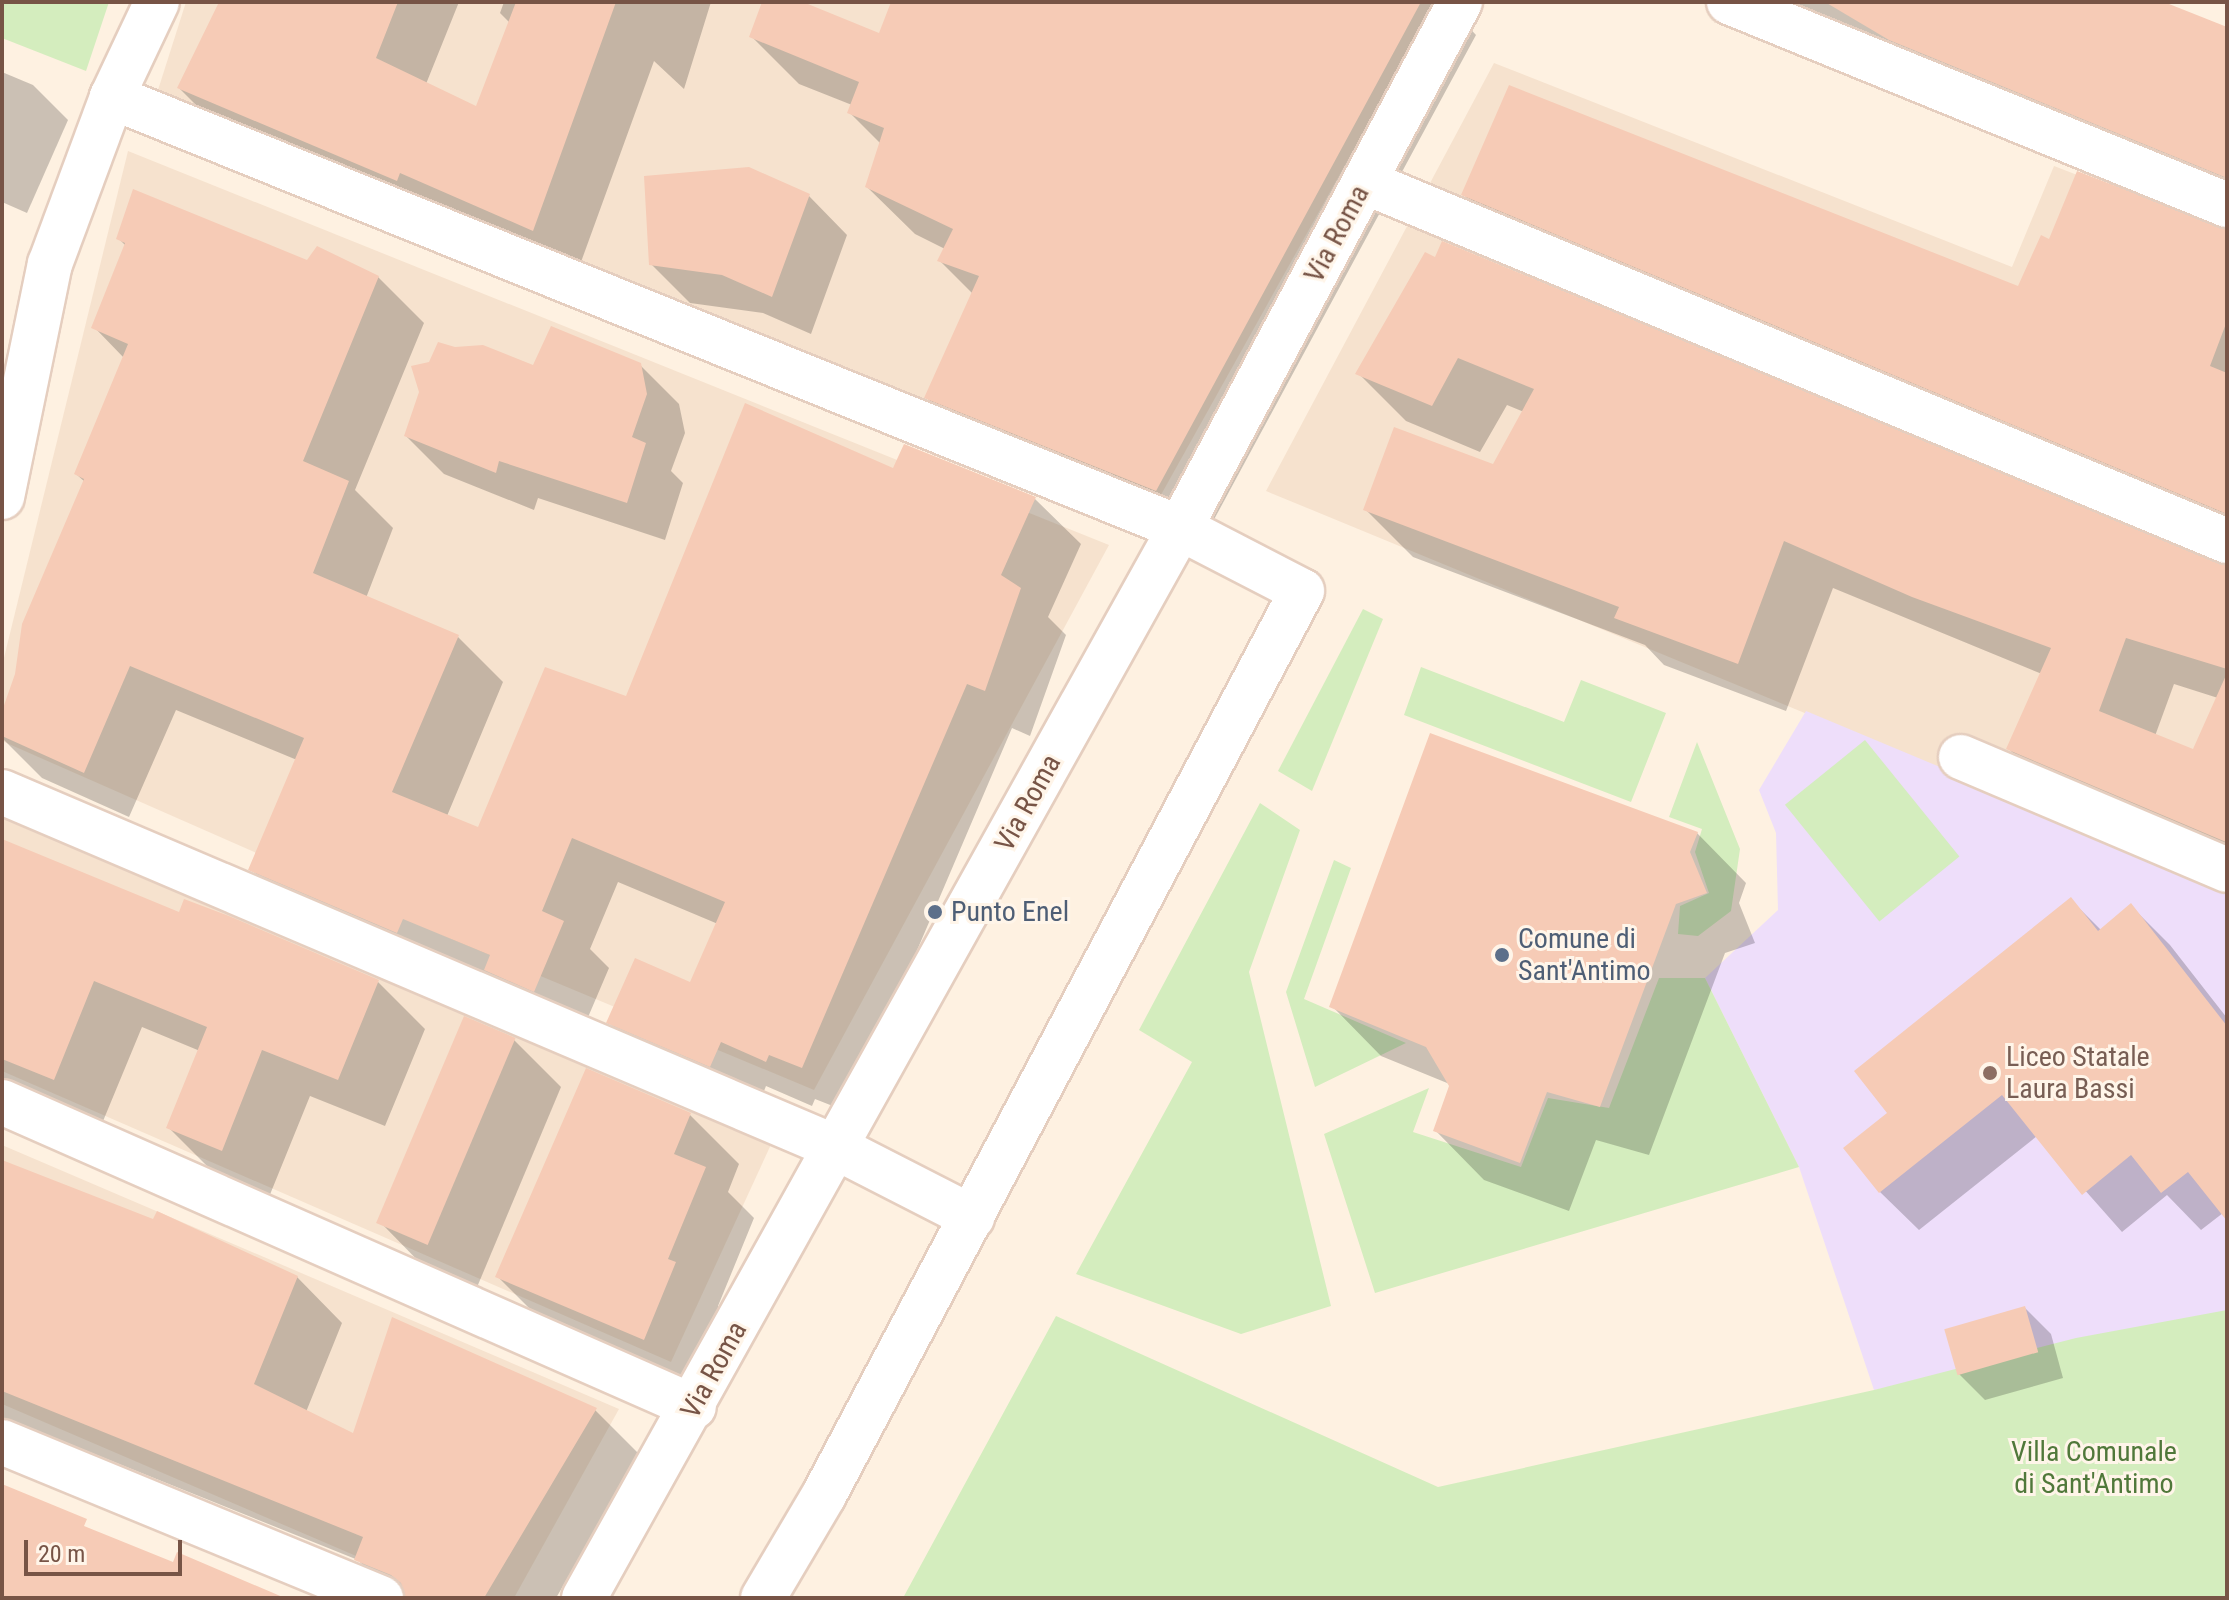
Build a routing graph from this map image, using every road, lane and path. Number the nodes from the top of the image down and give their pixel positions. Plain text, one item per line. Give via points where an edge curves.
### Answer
1 (157, 2) edge
2 (1460, 2) edge
3 (1729, 2) edge
4 (112, 97) junction
5 (1365, 182) junction
6 (2227, 205) edge
7 (2, 497) edge
8 (1180, 528) junction
9 (2227, 541) edge
10 (1961, 757) dead end
11 (2, 792) edge
12 (2227, 870) edge
13 (2, 1102) edge
14 (837, 1148) junction
15 (972, 1217) junction
16 (694, 1407) junction
17 (2, 1442) edge
18 (381, 1598) edge
19 (584, 1598) edge
20 (763, 1598) edge

1 - 4 street
2 - 5 street, Via Roma
3 - 6 street
4 - 7 street via 50,264
4 - 8 street
5 - 8 street, Via Roma
5 - 9 street
8 - 14 street, Via Roma
8 - 15 street via 1302,591
10 - 12 street
11 - 14 street
13 - 16 street
14 - 15 street
14 - 16 street, Via Roma
15 - 20 street
16 - 19 street, Via Roma
17 - 18 street

